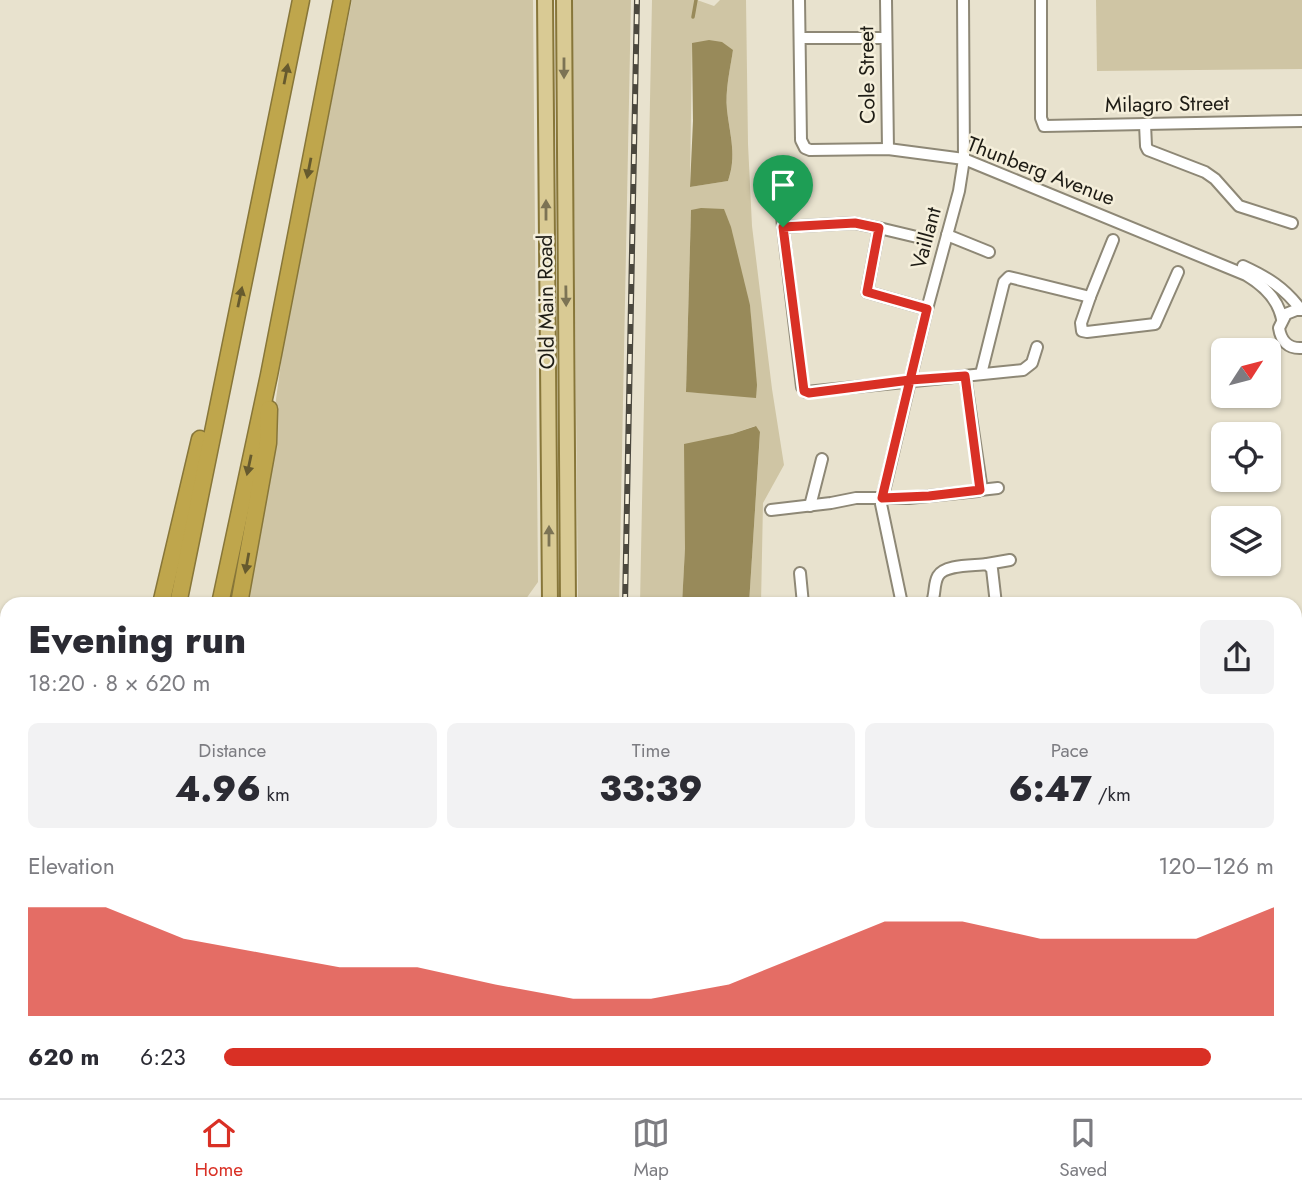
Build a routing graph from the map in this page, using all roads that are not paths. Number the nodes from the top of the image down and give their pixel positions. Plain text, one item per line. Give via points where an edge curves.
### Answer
1 (301, 0) edge
2 (342, 0) edge
3 (545, 0) edge
4 (564, 0) edge
5 (799, 0) edge
6 (886, 0) edge
7 (963, 0) edge
8 (1041, 0) edge
9 (800, 38) junction
10 (886, 38) junction
11 (1302, 121) edge
12 (1145, 124) junction
13 (888, 149) junction
14 (964, 159) junction
15 (779, 180) dead end
16 (1292, 223) dead end
17 (783, 227) junction
18 (879, 228) junction
19 (947, 235) junction
20 (921, 238) dead end
21 (1113, 240) dead end
22 (989, 252) dead end
23 (1224, 265) junction
24 (1178, 272) dead end
25 (1090, 298) junction
26 (927, 309) junction
27 (1301, 310) edge
28 (1282, 318) junction
29 (232, 334) junction
30 (1037, 347) dead end
31 (1302, 348) edge
32 (269, 374) junction
33 (981, 374) junction
34 (965, 376) junction
35 (910, 380) junction
36 (822, 459) dead end
37 (998, 488) dead end
38 (980, 490) junction
39 (882, 498) junction
40 (810, 506) junction
41 (771, 510) dead end
42 (1010, 560) dead end
43 (987, 564) junction
44 (800, 573) dead end
45 (163, 597) edge
46 (179, 597) edge
47 (221, 597) edge
48 (240, 597) edge
49 (550, 597) edge
50 (568, 597) edge
51 (802, 597) edge
52 (900, 597) edge
53 (934, 597) edge
54 (995, 597) edge

29 -> 1 highway
2 -> 32 highway
49 -> 3 main road, Old Main Road
4 -> 50 main road, Old Main Road
5 - 9 street
6 - 10 street, Cole Street
7 - 14 street, Vaillant
8 - 12 street, Milagro Street via 1042,122 1046,126
9 - 10 street
9 - 13 street, Thunberg Avenue via 801,141 805,148
10 - 13 street, Cole Street
11 - 12 street, Milagro Street
12 - 16 street via 1149,150 1205,172 1239,206
13 - 14 street, Thunberg Avenue
14 - 19 street, Vaillant
14 - 23 street, Thunberg Avenue via 1176,244 1209,251
15 - 17 street
17 - 18 street via 855,223
17 - 35 street via 804,391
18 - 20 street
18 - 26 street via 867,292
19 - 22 street
19 - 26 street, Vaillant
21 - 25 street
23 - 27 street, Thunberg Avenue via 1274,282
23 - 28 street, Thunberg Avenue via 1257,282 1275,300
24 - 25 street via 1153,325 1085,332 1081,323
25 - 33 street via 1016,277 1006,279
26 - 35 street, Vaillant
27 - 28 street
28 - 31 street, Thunberg Avenue via 1283,341
29 - 45 highway via 215,373
29 - 46 highway
30 - 33 street via 1032,363 1023,370
32 -> 47 highway
32 -> 48 highway via 268,443
33 - 34 street
34 - 35 street
34 - 38 street
35 - 39 street, Vaillant
36 - 40 street
37 - 38 street
38 - 39 street
39 - 40 street
39 - 52 street, Vaillant
40 - 41 street
42 - 43 street
43 - 53 street via 943,571
43 - 54 street via 992,569
44 - 51 street

